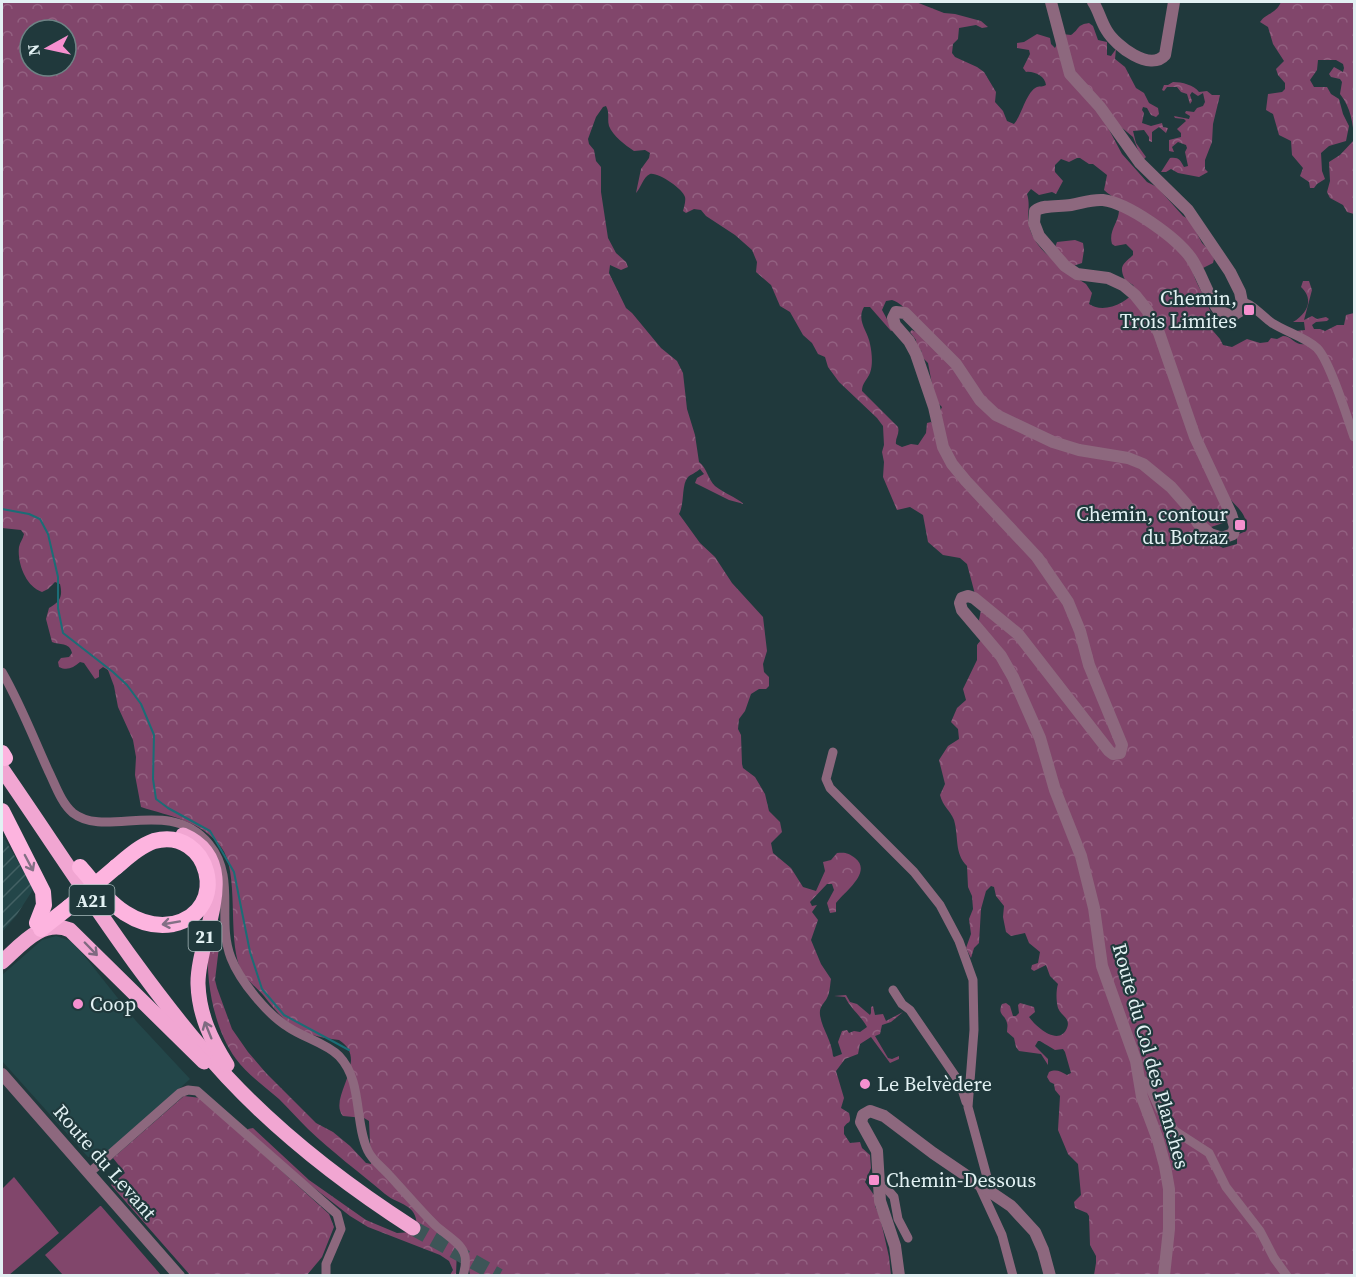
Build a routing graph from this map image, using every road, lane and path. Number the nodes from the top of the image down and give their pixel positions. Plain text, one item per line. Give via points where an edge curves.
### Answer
1 (1051, 2) edge
2 (1093, 2) edge
3 (1174, 2) edge
4 (1242, 302) junction
5 (1354, 437) edge
6 (2, 672) edge
7 (832, 752) dead end
8 (3, 760) edge
9 (2, 811) edge
10 (114, 864) junction
11 (80, 867) junction
12 (39, 926) junction
13 (2, 952) edge
14 (2, 962) edge
15 (893, 990) dead end
16 (186, 1027) junction
17 (349, 1051) dead end
18 (340, 1057) junction
19 (2, 1074) edge
20 (1139, 1081) junction
21 (968, 1107) junction
22 (264, 1113) junction
23 (89, 1173) junction
24 (981, 1184) junction
25 (879, 1189) junction
26 (413, 1228) tunnel mouth
27 (908, 1238) dead end
28 (179, 1275) edge
29 (326, 1275) edge
30 (463, 1275) edge
31 (899, 1275) edge
32 (1013, 1275) edge
33 (1050, 1275) edge
34 (1164, 1275) edge
35 (1287, 1275) edge

1 - 4 street via 1071,74 1140,163 1195,220 1230,272
2 - 3 street via 1114,40 1153,62 1162,58 1166,50
4 - 5 street via 1319,350
4 - 20 street, Route du Col des Planches via 1236,314 1228,316 1219,311 1195,264 1180,245 1113,202 1092,200 1042,207 1033,215 1040,236 1065,266 1077,274 1108,278 1123,285 1150,316 1195,437 1234,522 1233,534 1222,538 1204,529 1171,486 1143,464 1053,442 996,415 980,400 960,368 905,313 896,312 893,318 919,361 943,447 952,464 1036,557 1068,602 1122,745 1120,753 1109,751 1018,634 974,598 962,598 962,610 1011,672 1040,738 1054,790 1083,861 1102,966 1136,1061
6 - 18 street via 60,795 74,813 95,821 170,822 194,831 209,843 224,874 226,936 237,970 282,1023
7 - 21 street via 826,778 830,788 914,872 940,905 960,940 973,980
8 - 11 highway, A21
8 - 16 highway, A21 via 132,960
9 -> 12 highway via 42,888 44,905
10 -> 11 highway via 148,843 179,842 201,859 207,892 200,907 185,919 167,925 147,923 117,908
10 - 12 highway, bridge
22 -> 10 highway, 21 via 216,1048 199,1002 200,959 215,892 215,874 209,857 185,836 159,833 138,840
11 - 16 highway, A21
12 - 13 highway
12 - 14 highway
12 -> 22 highway via 60,926 76,933 201,1059
15 - 21 street via 960,1083
16 - 22 highway, A21
17 - 18 street
18 - 30 street via 354,1085 368,1151 463,1250
19 - 23 street, Route du Levant
20 - 34 street, Route du Col des Planches via 1168,1182 1169,1235
20 - 35 street via 1150,1087 1175,1131 1209,1153 1226,1187
21 - 24 street via 987,1177
22 - 26 highway, A21 via 342,1180
23 - 28 street, Route du Levant
23 - 29 street via 180,1093 196,1091 337,1214 341,1229 326,1264
24 - 25 street via 881,1114 870,1111 861,1122 877,1151
24 - 32 street
24 - 33 street via 1032,1227
25 - 27 street via 894,1197 898,1219
25 - 31 street

